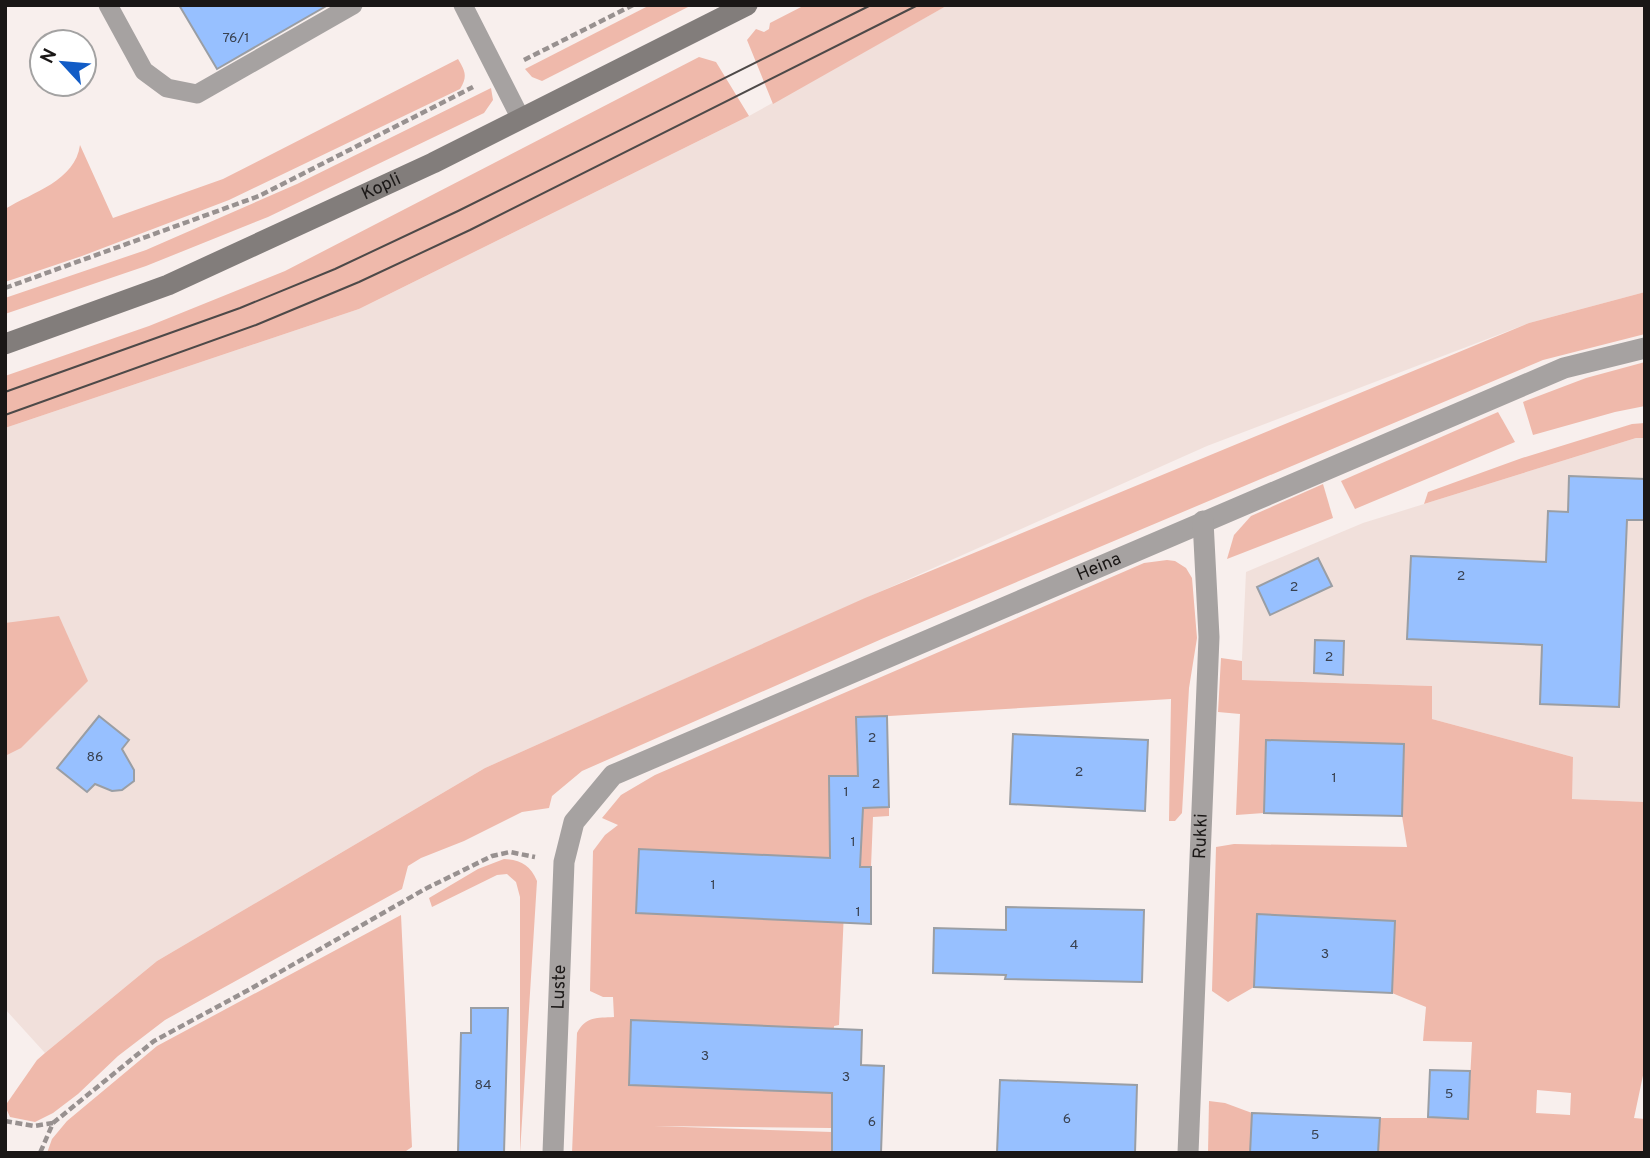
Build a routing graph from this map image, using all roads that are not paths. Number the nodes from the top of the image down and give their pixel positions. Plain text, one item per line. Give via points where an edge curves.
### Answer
1 (108, 5) edge
2 (353, 5) edge
3 (463, 5) edge
4 (747, 5) edge
5 (521, 119) junction
6 (5, 344) edge
7 (1645, 348) edge
8 (1203, 521) junction
9 (574, 822) joint
10 (553, 1153) edge
11 (1188, 1153) edge

1 - 2 lane via 144,71 167,88 197,94
3 - 5 lane
4 - 5 street, Kopli
5 - 6 street, Kopli via 168,285
7 - 8 street, Heina via 1564,368
8 - 9 street, Heina via 613,775
8 - 11 street, Rukki via 1209,637
9 - 10 street, Luste via 564,862

